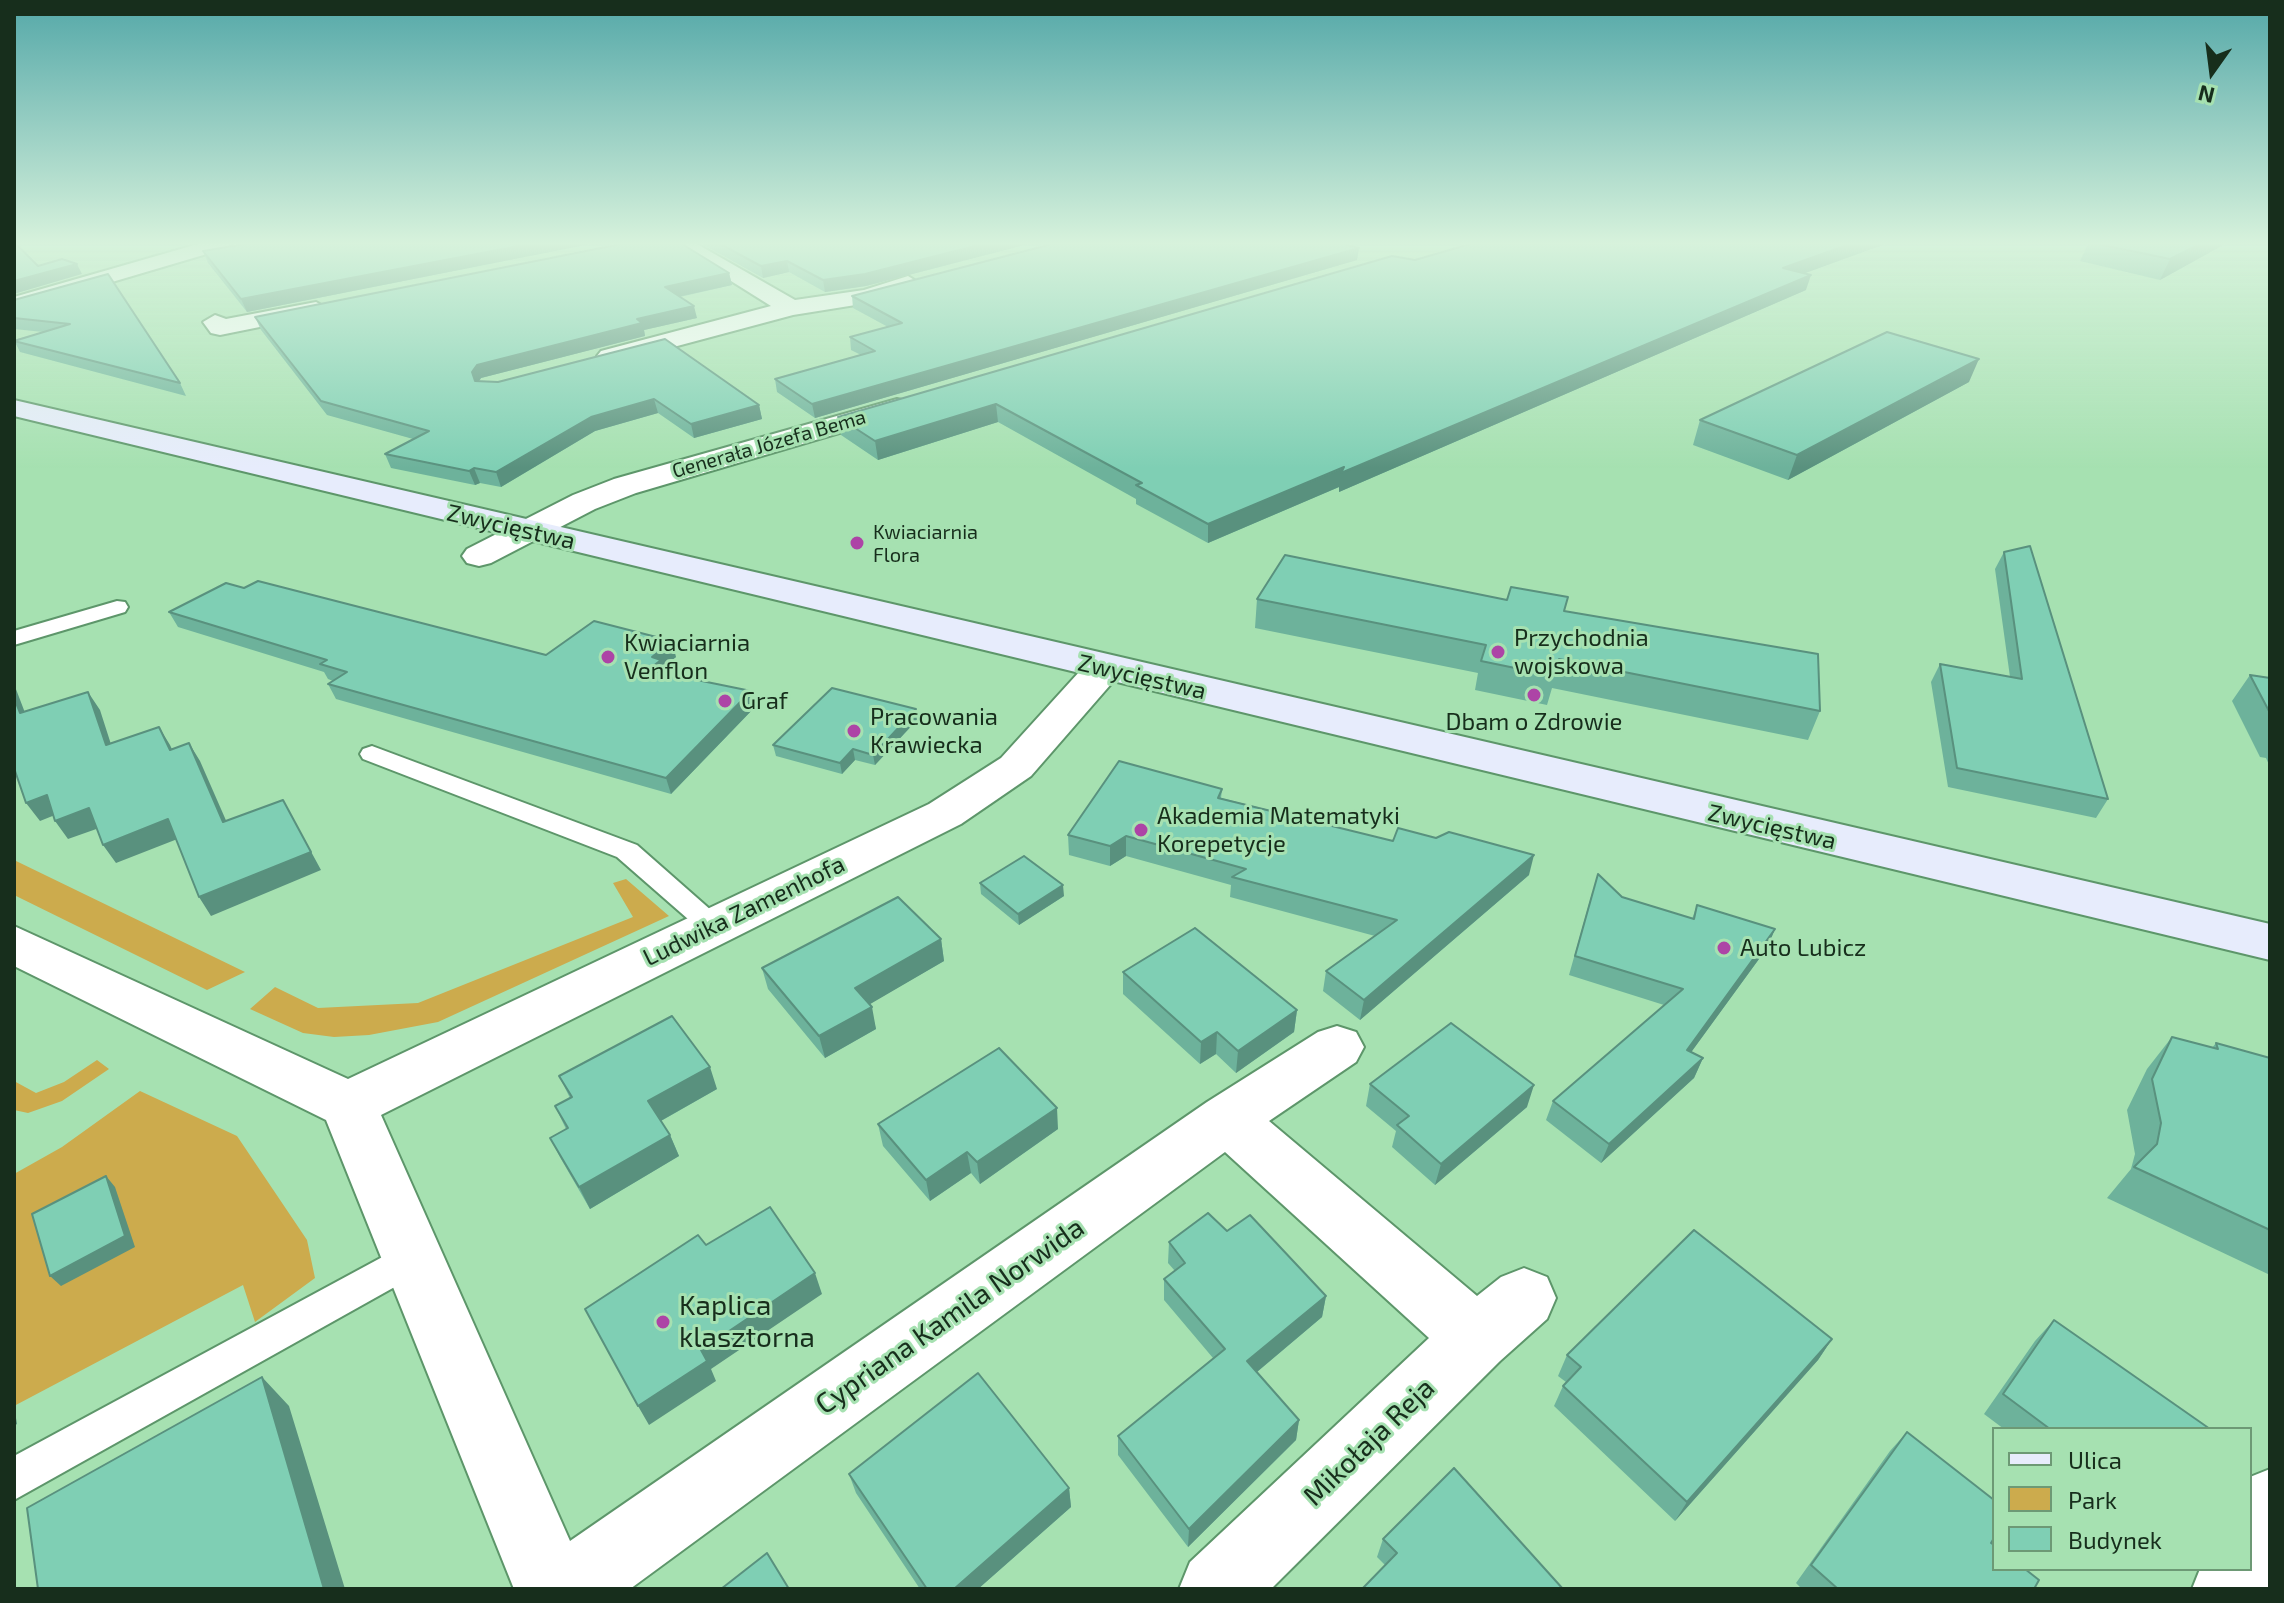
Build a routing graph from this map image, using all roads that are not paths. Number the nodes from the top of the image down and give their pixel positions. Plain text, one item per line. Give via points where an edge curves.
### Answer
1 (265, 319) edge
2 (750, 319) edge
3 (215, 322) dead end
4 (581, 363) edge
5 (922, 400) edge
6 (14, 408) edge
7 (526, 529) junction
8 (479, 556) dead end
9 (117, 607) dead end
10 (14, 638) edge
11 (1104, 668) junction
12 (372, 754) dead end
13 (714, 926) junction
14 (2270, 942) edge
15 (14, 944) edge
16 (1337, 1047) dead end
17 (348, 1105) junction
18 (1227, 1119) junction
19 (412, 1258) junction
20 (14, 1479) edge
21 (2270, 1505) edge
22 (2252, 1543) edge
23 (2239, 1571) edge
24 (552, 1589) edge
25 (566, 1589) edge
26 (1217, 1589) edge
27 (2230, 1589) edge

1 - 3 street via 220,328
2 - 4 street
5 - 7 street, Generała Józefa Bema via 625,486
6 - 7 main road, Zwycięstwa
7 - 8 street, Generała Józefa Bema
7 - 11 main road, Zwycięstwa
9 - 10 lane
11 - 13 street, Ludwika Zamenhofa via 1016,767 945,814
11 - 14 main road, Zwycięstwa
12 - 13 lane via 627,851
13 - 17 street, Ludwika Zamenhofa
15 - 17 street
16 - 18 street, Cypriana Kamila Norwida
17 - 19 street
18 - 25 street, Cypriana Kamila Norwida
18 - 26 street, Mikołaja Reja via 1501,1318
19 - 20 lane
19 - 24 street
21 - 22 street
23 - 27 street

